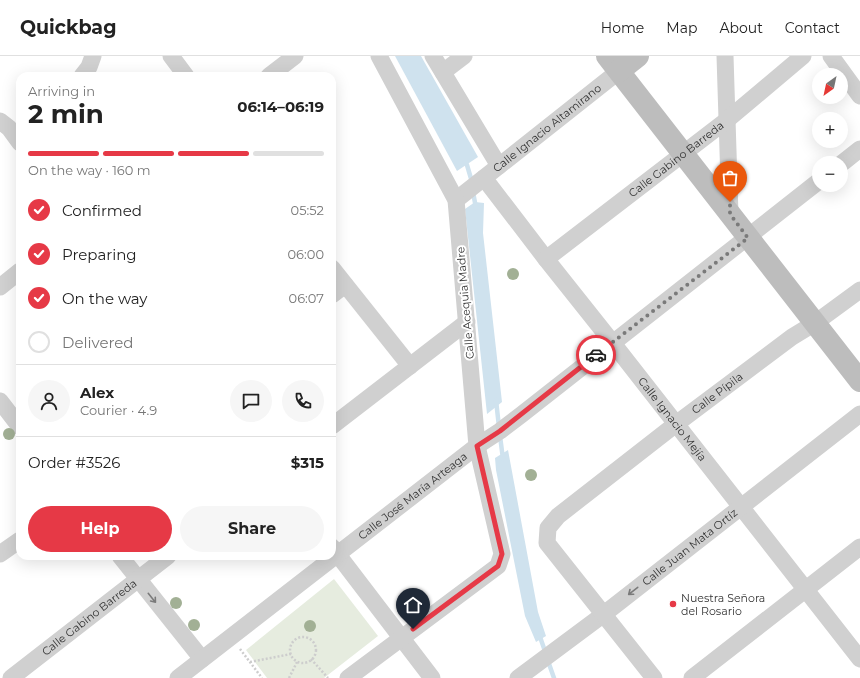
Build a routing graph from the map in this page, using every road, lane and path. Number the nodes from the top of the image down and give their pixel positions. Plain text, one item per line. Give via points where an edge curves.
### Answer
1 (93, 56) edge
2 (171, 56) edge
3 (295, 56) edge
4 (379, 56) edge
5 (433, 56) edge
6 (464, 56) edge
7 (638, 56) edge
8 (725, 56) edge
9 (803, 56) edge
10 (831, 56) edge
11 (613, 64) edge
12 (85, 72) edge
13 (183, 72) edge
14 (274, 72) edge
15 (443, 72) junction
16 (860, 96) edge
17 (727, 120) junction
18 (10, 124) edge
19 (16, 135) edge
20 (860, 149) edge
21 (683, 154) junction
22 (848, 158) edge
23 (499, 166) junction
24 (481, 180) junction
25 (812, 187) edge
26 (460, 197) junction
27 (730, 214) junction
28 (748, 238) junction
29 (546, 260) junction
30 (16, 274) edge
31 (0, 287) edge
32 (339, 290) edge
33 (860, 290) edge
34 (467, 322) junction
35 (815, 323) junction
36 (612, 342) junction
37 (410, 366) junction
38 (860, 381) edge
39 (0, 401) edge
40 (860, 414) edge
41 (13, 418) edge
42 (336, 423) edge
43 (676, 424) junction
44 (477, 446) junction
45 (741, 507) junction
46 (16, 543) edge
47 (860, 547) edge
48 (336, 550) edge
49 (0, 554) edge
50 (336, 554) edge
51 (123, 560) edge
52 (163, 560) edge
53 (323, 560) edge
54 (138, 580) junction
55 (806, 589) junction
56 (604, 614) junction
57 (230, 636) junction
58 (401, 638) junction
59 (291, 654) junction
60 (202, 659) junction
61 (312, 659) junction
62 (860, 659) edge
63 (250, 662) junction
64 (297, 662) junction
65 (11, 678) edge
66 (178, 678) edge
67 (262, 678) edge
68 (289, 678) edge
69 (328, 678) edge
70 (348, 678) edge
71 (432, 678) edge
72 (518, 678) edge
73 (654, 678) edge
74 (692, 678) edge

1 - 12 street
2 - 13 street
3 - 14 street
4 - 26 street, Calle Acequia Madre
5 - 15 street
6 - 15 street
7 - 11 street, Calle Ignacio Altamirano
8 - 17 street
9 - 17 street, Calle Gabino Barreda
10 - 16 street
11 - 21 street
11 - 23 street, Calle Ignacio Altamirano
15 - 23 street
17 - 21 street, Calle Gabino Barreda
17 - 27 street
18 - 19 street
20 - 22 street
21 - 27 street
21 - 29 street, Calle Gabino Barreda
23 - 24 street, Calle Ignacio Altamirano
24 - 26 street, Calle Ignacio Altamirano
24 - 29 street, Calle Ignacio Mejía
25 - 28 street, Calle José María Arteaga
26 - 34 street, Calle Acequia Madre
27 - 28 street
28 - 35 street
28 - 36 street, Calle José María Arteaga
29 - 36 street, Calle Ignacio Mejía
30 - 31 street
32 - 37 street
33 - 35 street, Calle Pípila
34 - 37 street
34 - 44 street, Calle Acequia Madre
35 - 38 street
35 - 43 street, Calle Pípila via 792,337
36 - 43 street, Calle Ignacio Mejía
36 - 44 street, Calle José María Arteaga via 521,415
37 - 42 street
39 - 41 street
40 - 45 street, Calle Juan Mata Ortíz
43 - 45 street, Calle Ignacio Mejía
43 - 56 street, Calle Pípila via 558,516 548,528 547,543
44 - 48 street, Calle José María Arteaga
44 - 58 street, Calle Acequia Madre via 502,554 498,566
45 - 55 street, Calle Ignacio Mejía
45 -> 56 street, Calle Juan Mata Ortíz
46 - 49 street
47 - 55 street
50 - 58 street
51 - 54 street
52 - 54 street, Calle Gabino Barreda
53 - 57 street, Calle José María Arteaga
54 -> 60 street
54 - 65 street, Calle Gabino Barreda
55 - 62 street, Calle Ignacio Mejía
55 - 74 street
56 - 72 street, Calle Juan Mata Ortíz
56 - 73 street
57 - 60 street, Calle José María Arteaga
57 - 63 path
58 - 70 street
58 - 71 street
59 - 61 path via 291,644 299,638 309,638 316,646
59 - 63 path
59 - 64 path
60 - 66 street, Calle José María Arteaga
61 - 64 path via 307,663
61 - 69 path
63 - 67 path
64 - 68 path

